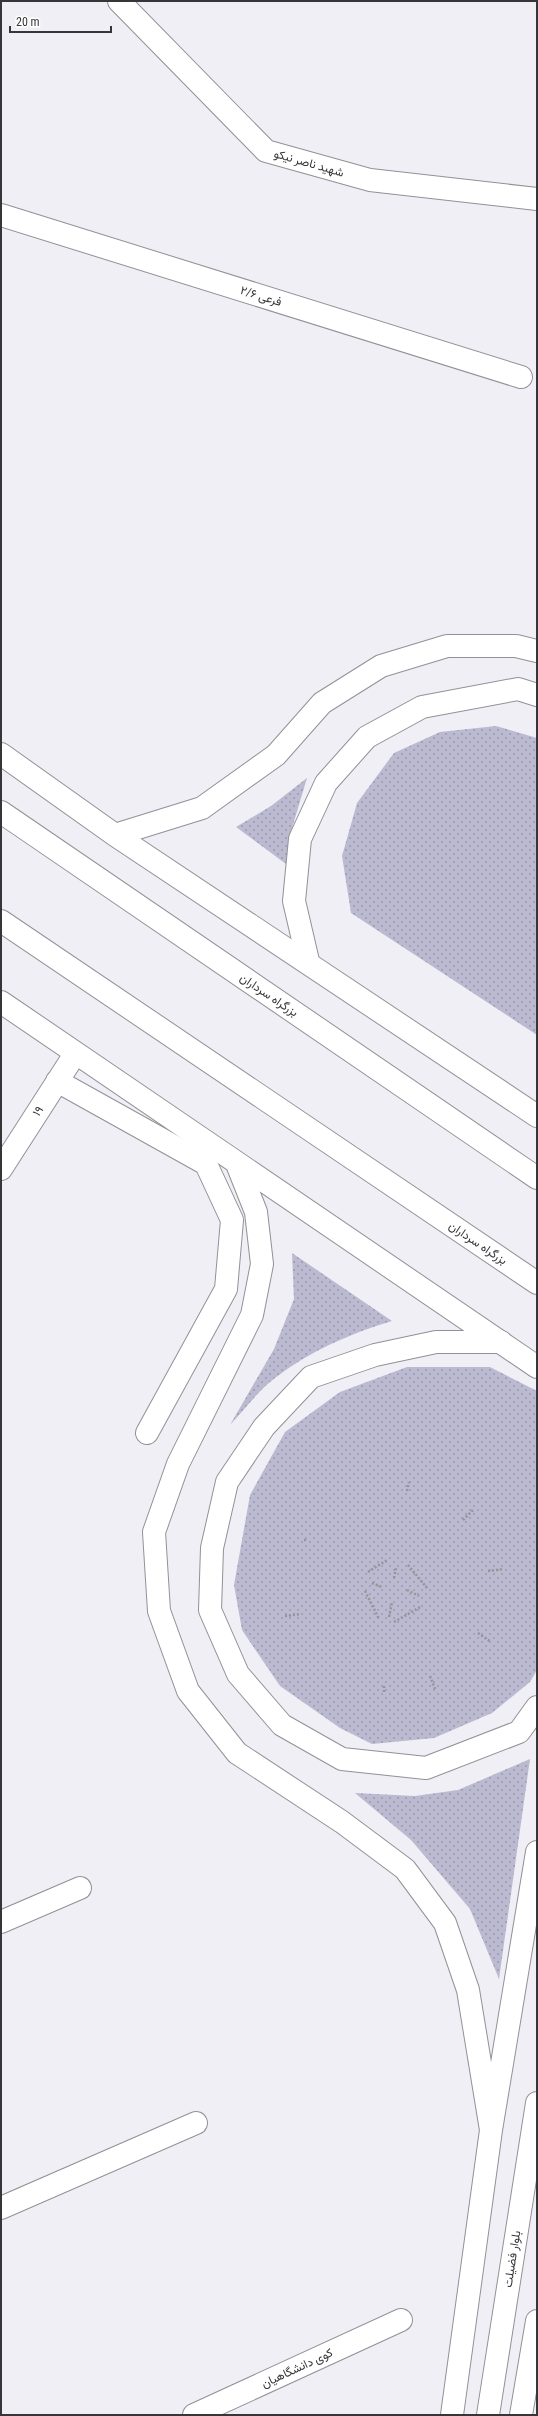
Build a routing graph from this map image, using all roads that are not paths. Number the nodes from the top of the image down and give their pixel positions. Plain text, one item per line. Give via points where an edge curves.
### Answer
1 (119, 1) edge
2 (537, 199) edge
3 (1, 215) edge
4 (521, 377) dead end
5 (537, 651) edge
6 (537, 695) edge
7 (1, 754) edge
8 (1, 812) edge
9 (115, 835) junction
10 (1, 921) edge
11 (308, 961) junction
12 (1, 1002) edge
13 (75, 1054) junction
14 (57, 1081) junction
15 (537, 1116) edge
16 (237, 1164) junction
17 (1, 1169) edge
18 (537, 1178) edge
19 (537, 1283) edge
20 (502, 1342) junction
21 (537, 1367) edge
22 (147, 1433) dead end
23 (537, 1707) edge
24 (537, 1852) edge
25 (80, 1888) dead end
26 (1, 1922) edge
27 (537, 2102) edge
28 (196, 2123) dead end
29 (491, 2130) junction
30 (1, 2208) edge
31 (401, 2320) dead end
32 (537, 2321) edge
33 (194, 2415) edge
34 (452, 2415) edge
35 (488, 2415) edge
36 (521, 2415) edge

1 - 2 main road, شهید ناصر نیکو via 266,151 370,180
3 - 4 main road, فرعی ۲/۶
5 - 9 main road via 516,646 447,646 381,666 322,703 276,755 202,808
6 - 11 main road via 518,689 422,707 368,737 326,783 300,839 294,901
7 - 9 main road
8 - 18 main road, بزرگراه سرداران
9 - 11 main road
10 - 19 main road, بزرگراه سرداران
11 - 15 main road
12 - 13 main road
13 - 14 main road, ۱۹
13 - 16 main road
14 - 17 main road, ۱۹
14 - 22 main road via 206,1164 232,1220 226,1289
16 - 20 main road
16 - 29 main road via 256,1212 262,1264 252,1315 178,1464 154,1532 159,1612 188,1691 237,1753 342,1822 405,1869 445,1923 468,1990
20 - 21 main road
20 - 23 main road via 436,1342 375,1355 311,1377 264,1427 227,1482 212,1548 210,1610 238,1674 282,1725 342,1759 426,1768 519,1732
24 - 29 main road
25 - 26 main road
27 - 35 main road, بلوار فضیلت
28 - 30 main road
29 - 34 main road
31 - 33 main road, کوی دانشگاهیان
32 - 36 main road

